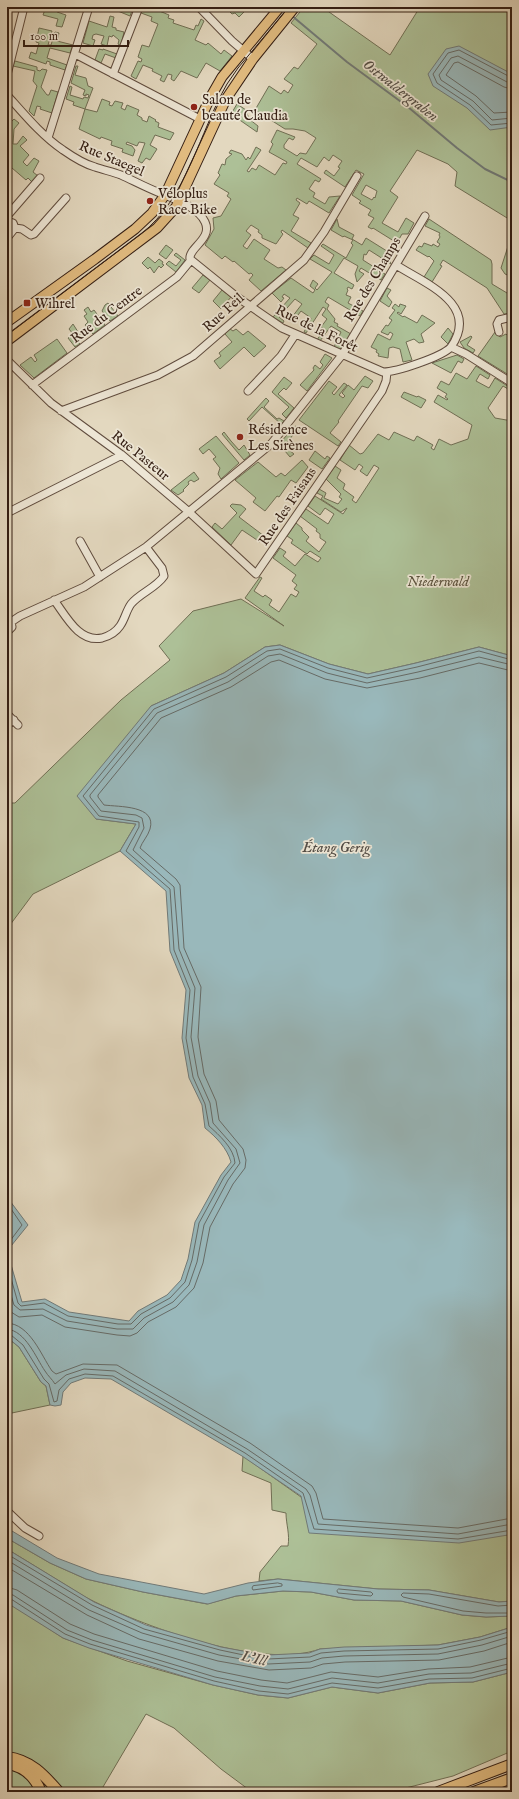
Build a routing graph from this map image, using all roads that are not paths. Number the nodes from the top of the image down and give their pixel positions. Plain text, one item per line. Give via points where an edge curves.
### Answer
1 (24, 7) edge
2 (89, 7) edge
3 (139, 7) edge
4 (199, 7) edge
5 (295, 7) edge
6 (278, 8) edge
7 (242, 50) junction
8 (74, 54) junction
9 (253, 59) junction
10 (113, 74) junction
11 (7, 75) edge
12 (7, 95) edge
13 (200, 119) junction
14 (48, 138) junction
15 (357, 176) dead end
16 (40, 178) dead end
17 (164, 195) junction
18 (66, 198) dead end
19 (178, 202) junction
20 (426, 216) dead end
21 (10, 233) edge
22 (191, 260) junction
23 (396, 265) junction
24 (250, 306) junction
25 (512, 317) edge
26 (7, 322) edge
27 (499, 332) dead end
28 (295, 335) junction
29 (7, 341) edge
30 (451, 347) junction
31 (342, 355) junction
32 (7, 360) edge
33 (387, 372) junction
34 (512, 383) edge
35 (32, 385) junction
36 (248, 391) dead end
37 (61, 411) junction
38 (122, 456) junction
39 (189, 512) junction
40 (7, 513) edge
41 (80, 541) dead end
42 (146, 547) junction
43 (256, 574) joint
44 (100, 577) junction
45 (54, 600) junction
46 (9, 620) edge
47 (7, 632) edge
48 (7, 714) edge
49 (7, 725) edge
50 (7, 1511) edge
51 (39, 1536) dead end
52 (7, 1757) edge
53 (7, 1764) edge
54 (512, 1764) edge
55 (507, 1780) edge
56 (41, 1792) edge
57 (58, 1792) edge
58 (438, 1792) edge
59 (474, 1792) edge

1 - 11 street
2 - 8 street
3 - 10 street
4 - 7 street
5 - 9 main road
6 - 7 main road
7 - 9 street
7 - 13 main road via 222,77
8 - 10 street
8 - 14 street
9 - 19 main road via 226,99
10 - 13 street
12 - 14 street, Rue Staegel
13 - 17 main road
14 - 17 street, Rue Staegel via 81,161
15 - 24 street, Rue Feil via 309,254 294,270
16 - 21 street via 8,215 7,221 12,221
17 - 19 street, Rue Staegel
17 - 26 main road via 152,213 135,229
18 - 21 street via 34,234 30,235 22,229
19 - 22 street via 198,213 206,224 206,234 190,256
19 - 29 main road via 169,217 157,228
20 - 23 street, Rue des Champs
22 - 24 street, Rue de la Forêt
22 - 35 street, Rue du Centre via 177,277
23 - 30 street via 443,294 454,304 459,329
23 - 31 street, Rue des Champs
24 - 28 street, Rue de la Forêt
24 - 37 street, Rue Feil via 193,356 158,374
25 - 27 street via 499,320
28 - 31 street, Rue de la Forêt
28 - 36 street via 281,356
30 - 33 street via 435,357
30 - 34 street
31 - 33 street, Rue de la Forêt
31 - 39 street, Rue des Champs via 276,438
32 - 35 street, Rue Pasteur
33 - 43 street, Rue des Faisans via 382,390
35 - 37 street, Rue Pasteur
37 - 38 street, Rue Pasteur
38 - 39 street, Rue Pasteur
38 - 40 street
39 - 42 street, Rue des Champs
39 - 43 street, Rue Pasteur
41 - 44 street
42 - 44 street, Rue des Champs
42 - 45 street via 162,568 164,576 132,603 120,626 109,636 96,638 82,634
44 - 45 street, Rue des Champs via 75,592
45 - 46 street, Rue des Champs
46 - 47 street via 12,627
48 - 49 street via 16,723
50 - 51 street
52 - 57 highway via 33,1766
53 - 56 highway via 30,1773
54 - 58 highway
55 - 59 highway

